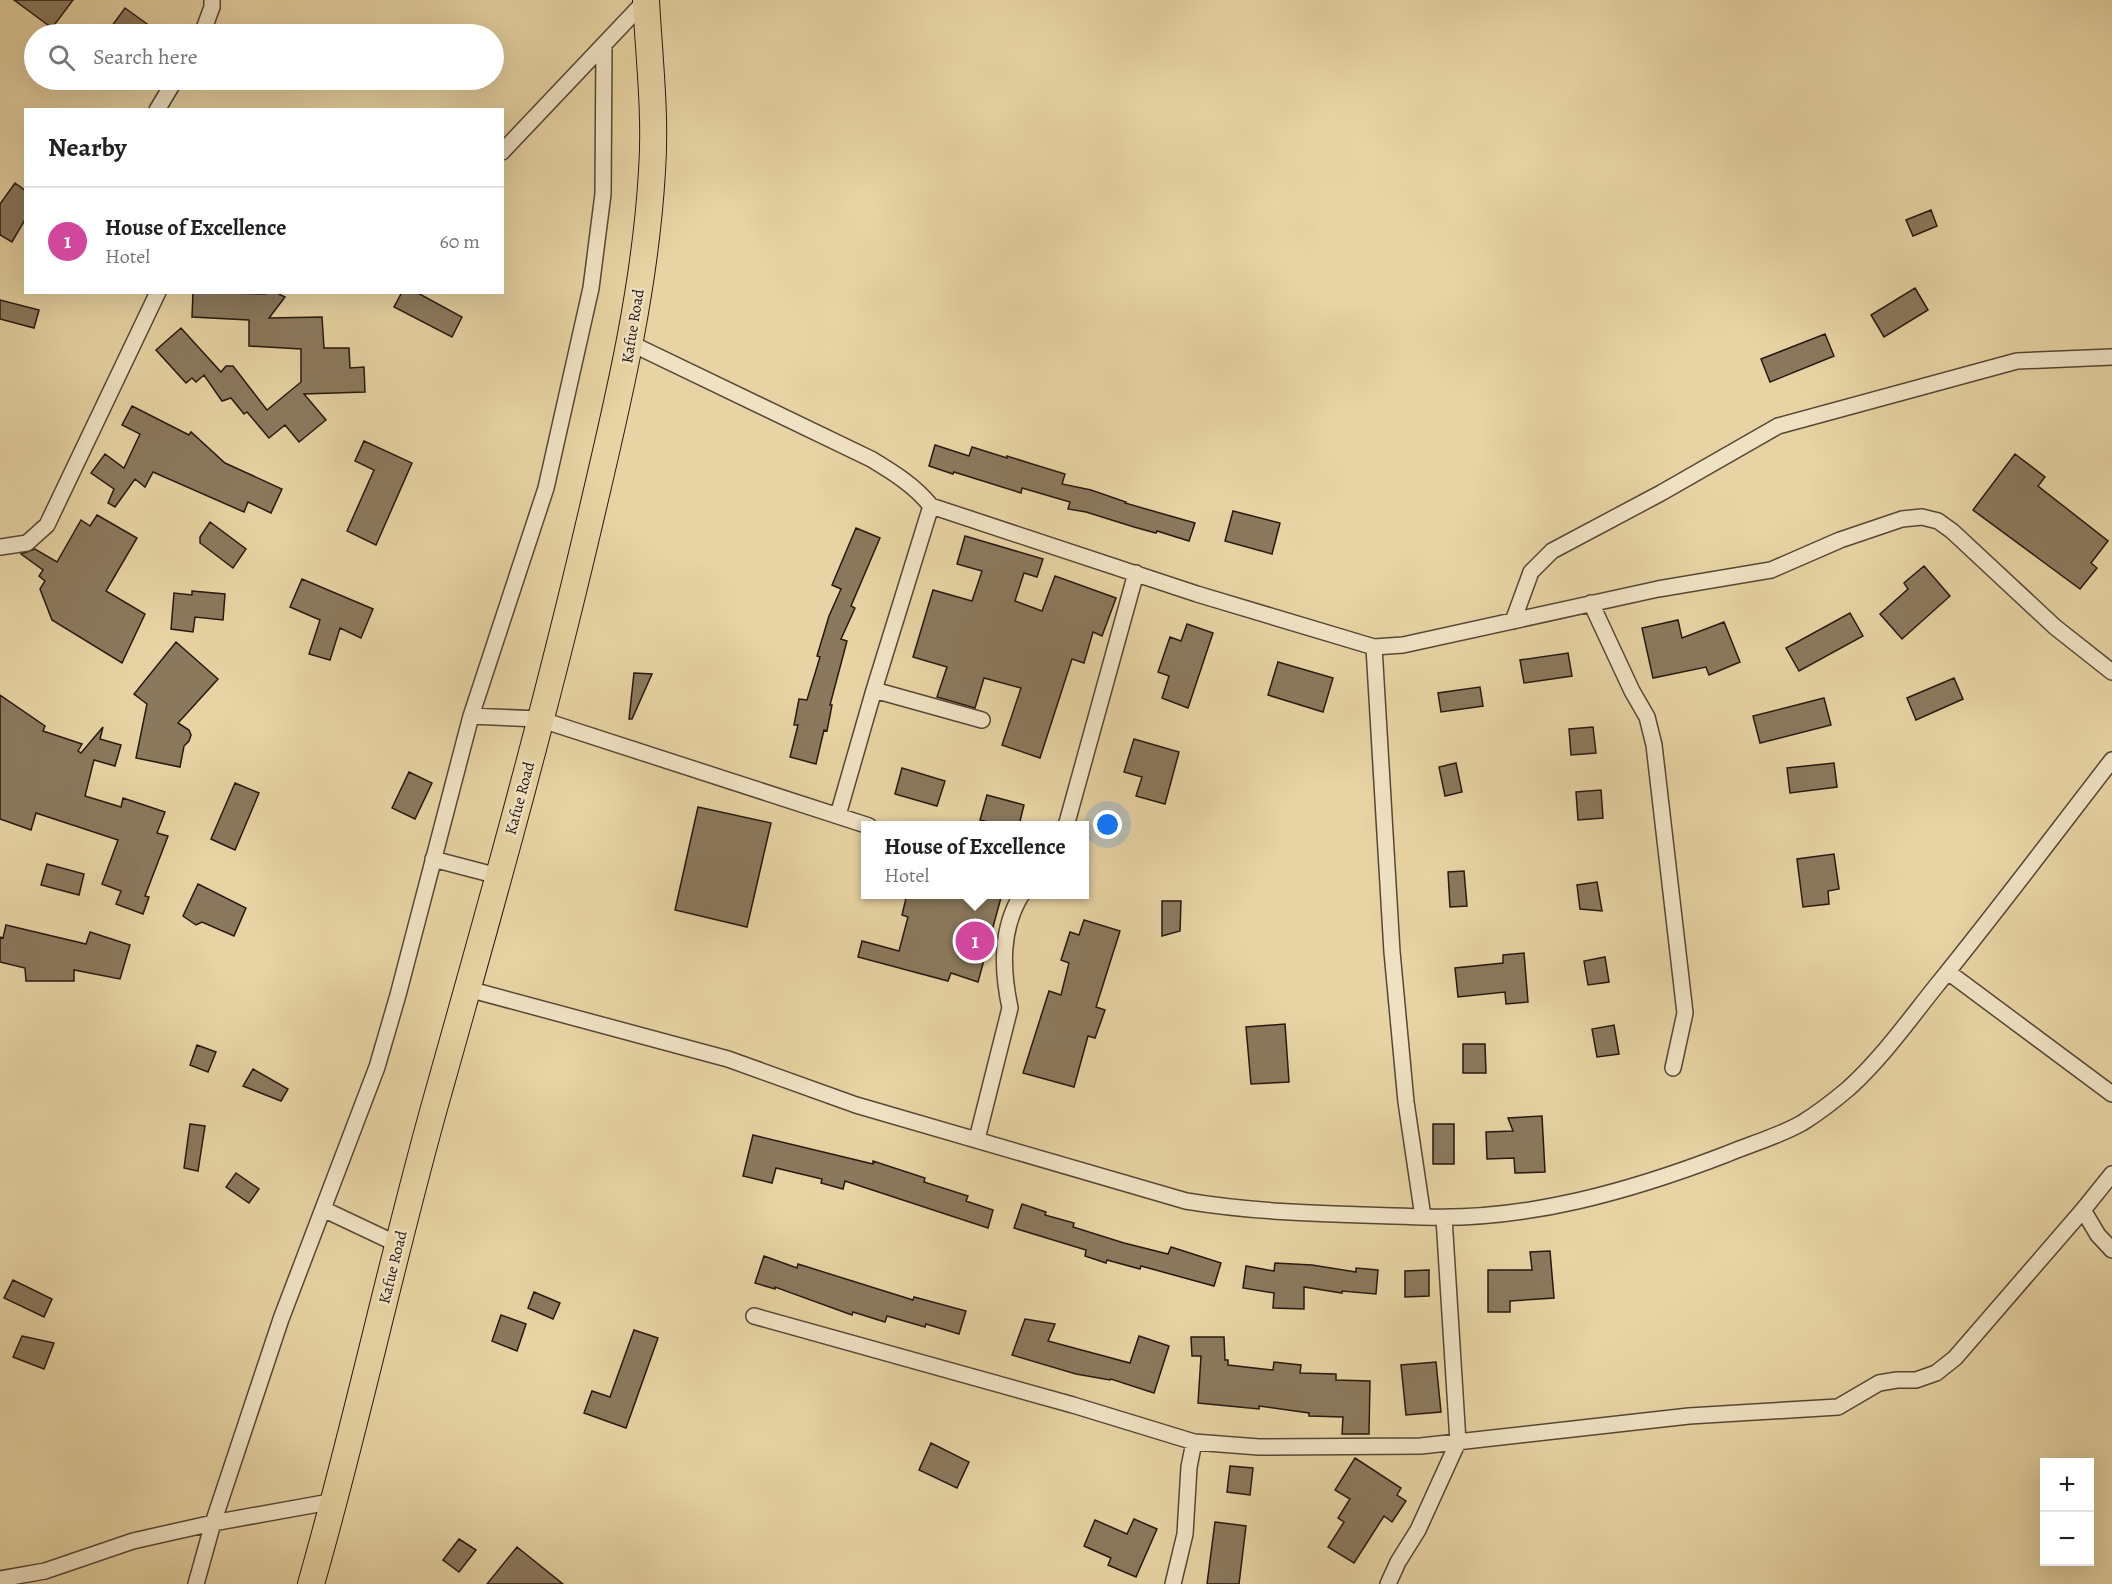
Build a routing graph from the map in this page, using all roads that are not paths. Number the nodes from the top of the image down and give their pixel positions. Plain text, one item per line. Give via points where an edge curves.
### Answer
1 (212, 0) edge
2 (646, 0) edge
3 (206, 24) edge
4 (604, 45) junction
5 (170, 90) edge
6 (161, 108) edge
7 (504, 150) edge
8 (157, 294) edge
9 (630, 343) junction
10 (2112, 357) edge
11 (931, 506) junction
12 (0, 547) edge
13 (1136, 573) junction
14 (1591, 603) junction
15 (1513, 621) junction
16 (1374, 647) junction
17 (2112, 672) edge
18 (874, 690) junction
19 (471, 716) junction
20 (540, 719) junction
21 (982, 720) dead end
22 (2112, 760) edge
23 (838, 815) junction
24 (1067, 821) edge
25 (861, 822) edge
26 (433, 859) junction
27 (498, 876) junction
28 (1019, 899) edge
29 (1948, 972) junction
30 (468, 989) junction
31 (1673, 1068) dead end
32 (2112, 1094) edge
33 (976, 1139) junction
34 (2112, 1174) edge
35 (323, 1209) junction
36 (2083, 1210) junction
37 (1423, 1217) junction
38 (1444, 1218) junction
39 (397, 1244) junction
40 (2112, 1250) edge
41 (754, 1316) dead end
42 (1194, 1442) junction
43 (1458, 1442) junction
44 (335, 1501) junction
45 (213, 1523) junction
46 (0, 1579) edge
47 (196, 1584) edge
48 (311, 1584) edge
49 (1173, 1584) edge
50 (1388, 1584) edge

1 - 3 street
2 - 4 street
2 - 9 highway, Kafue Road via 652,172
4 - 7 street
4 - 19 street via 603,194 591,288 546,488
5 - 6 street
8 - 12 street via 47,525 27,543
9 - 11 street via 871,459 902,478
9 - 20 highway, Kafue Road
10 - 15 street via 2017,360 1778,426 1552,551 1531,572
11 - 13 street
11 - 18 street
13 - 16 street
13 - 24 street
14 - 15 street
14 - 17 street via 1771,570 1869,529 1922,517 1938,521 1952,531 2055,627
14 - 31 street via 1647,717 1654,745 1685,1013
15 - 16 street via 1403,645
16 - 37 street via 1392,952 1406,1102
18 - 21 street
18 - 23 street
19 - 20 street
19 - 26 street
20 - 23 street
20 - 27 highway, Kafue Road
22 - 29 street
23 - 25 street
26 - 27 street
26 - 35 street via 377,1067
27 - 30 highway, Kafue Road
28 - 33 street via 1009,924 1004,959 1010,1008
29 - 32 street
29 - 38 street via 1881,1055 1849,1088 1801,1124 1704,1163 1604,1194 1506,1213
30 - 33 street via 729,1059 856,1105
30 - 39 highway, Kafue Road
33 - 37 street via 1186,1201 1284,1212
34 - 36 street
35 - 39 street
35 - 45 street via 281,1319
36 - 40 street
36 - 43 street via 1955,1358 1936,1373 1916,1380 1879,1383 1838,1407 1689,1416
37 - 38 street
38 - 43 street
39 - 44 highway, Kafue Road
41 - 42 street
42 - 43 street via 1259,1447 1420,1446
42 - 49 street via 1188,1467 1185,1534
43 - 50 street via 1418,1530
44 - 45 street
44 - 48 highway, Kafue Road
45 - 46 street
45 - 47 street

